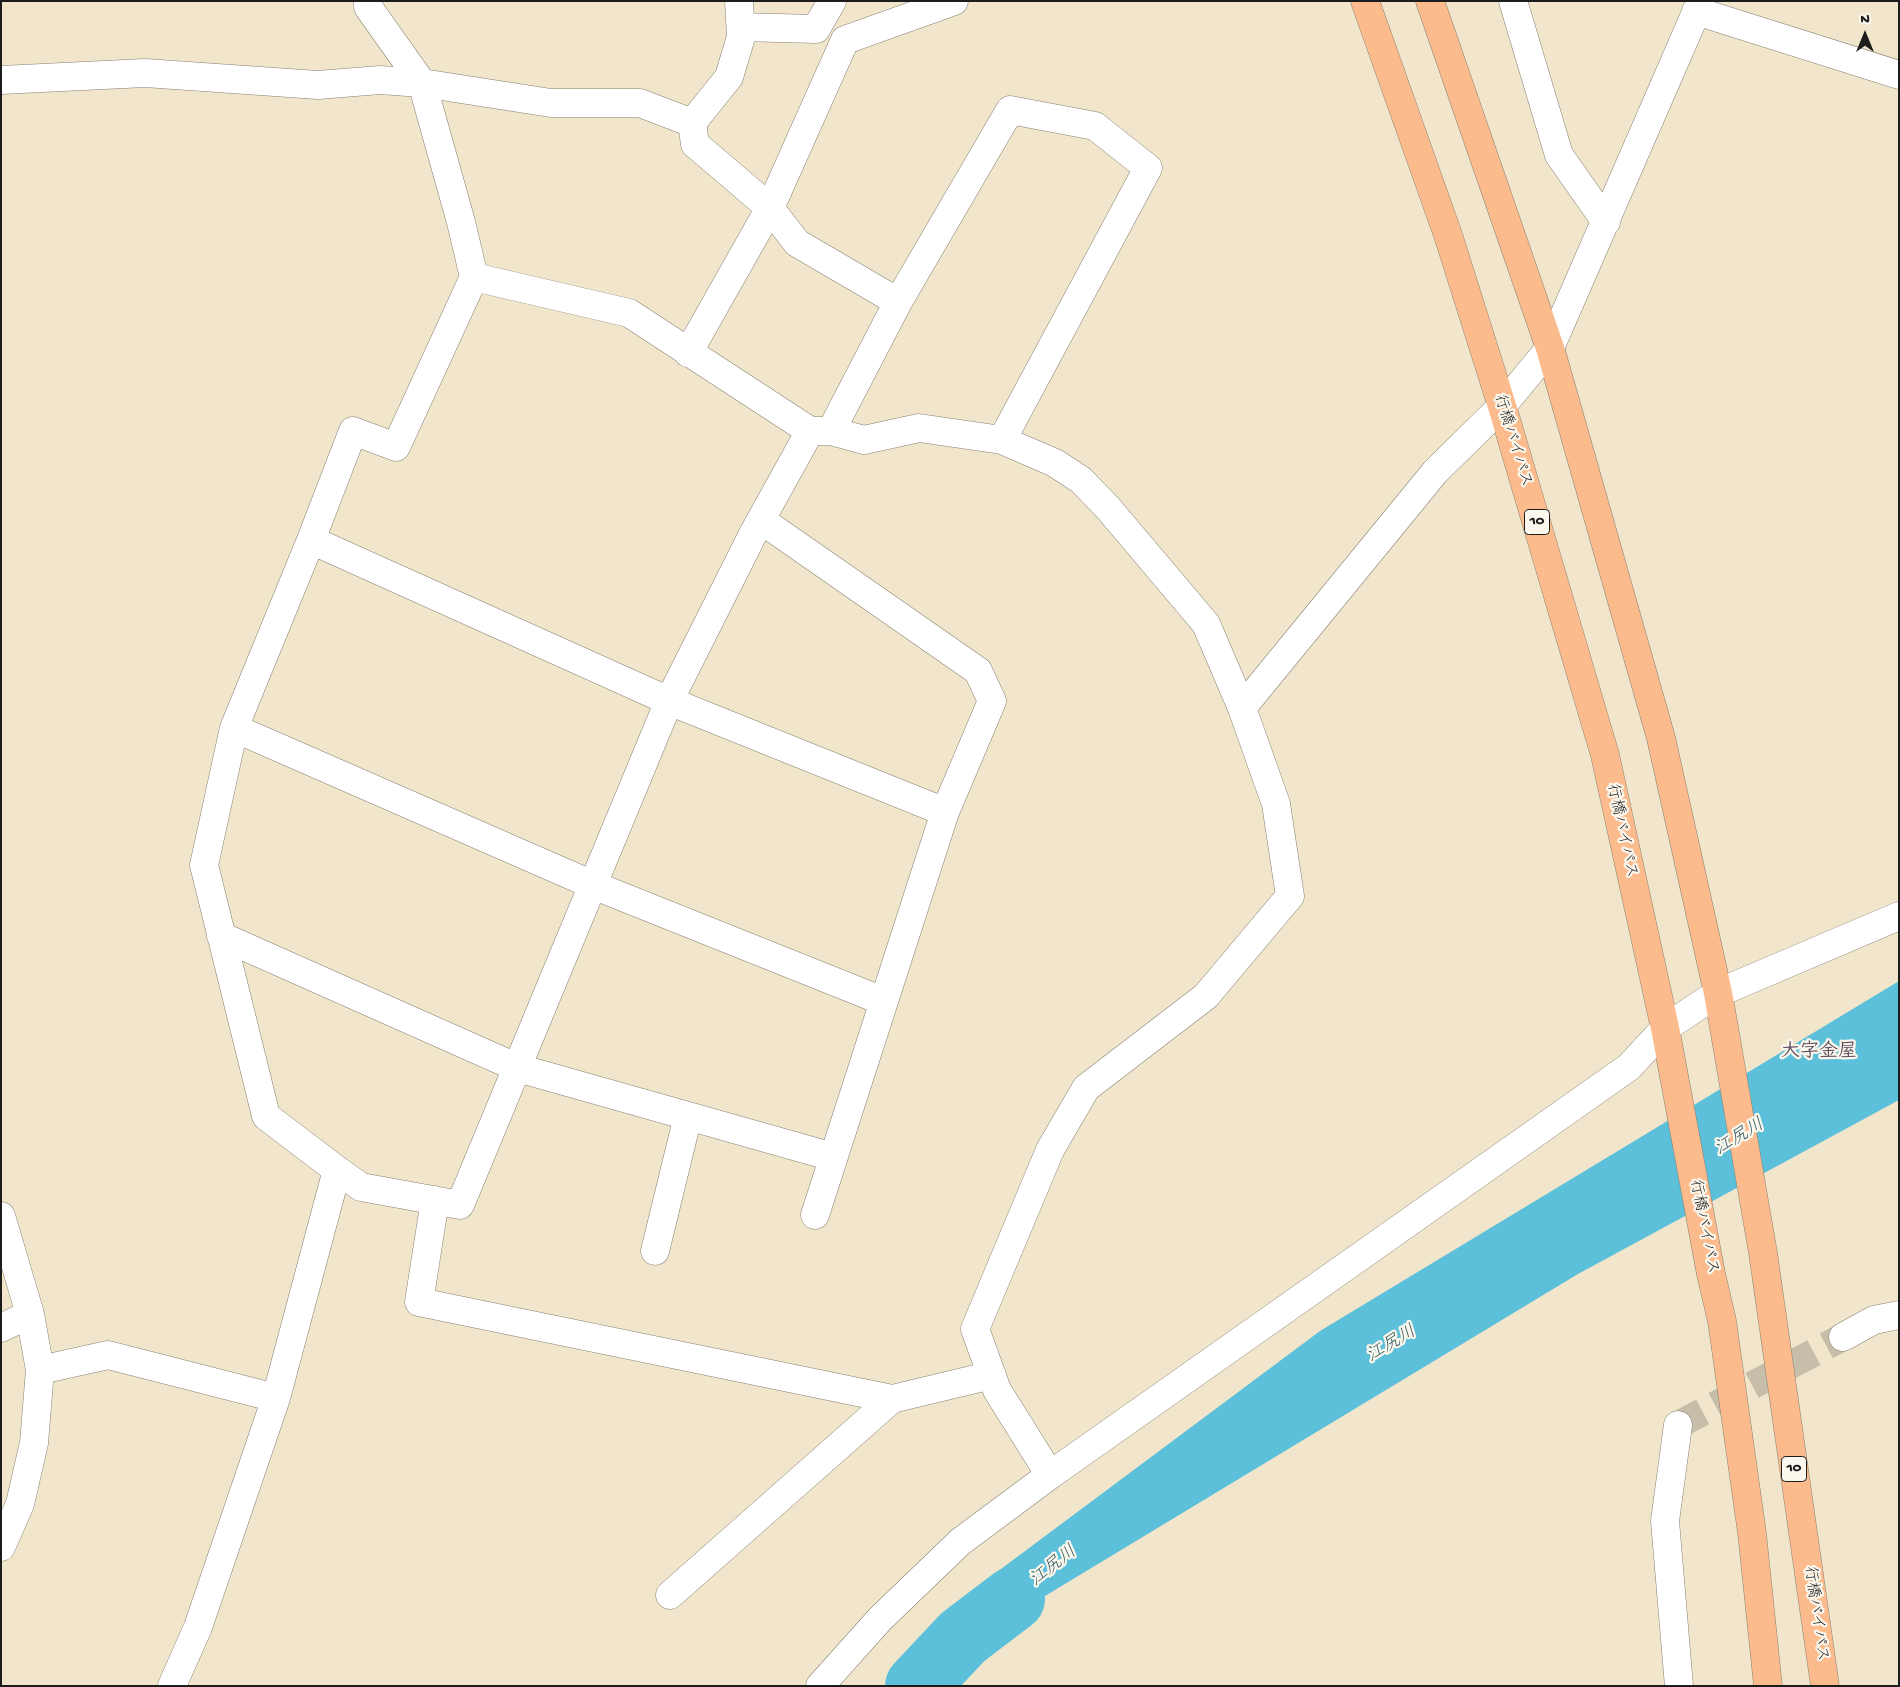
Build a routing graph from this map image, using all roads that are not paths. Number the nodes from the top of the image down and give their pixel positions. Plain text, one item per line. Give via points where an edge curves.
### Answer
1 (368, 1) edge
2 (832, 1) edge
3 (954, 1) edge
4 (1365, 1) edge
5 (1430, 1) edge
6 (1514, 1) edge
7 (1699, 6) edge
8 (740, 14) edge
9 (816, 29) junction
10 (845, 40) junction
11 (1899, 74) edge
12 (1, 80) edge
13 (422, 83) junction
14 (692, 123) junction
15 (770, 208) junction
16 (1606, 222) junction
17 (474, 277) junction
18 (898, 302) junction
19 (1550, 348) junction
20 (688, 352) junction
21 (1502, 406) junction
22 (820, 431) junction
23 (1002, 440) junction
24 (761, 520) junction
25 (311, 540) junction
26 (669, 701) junction
27 (1242, 708) junction
28 (234, 728) junction
29 (945, 812) junction
30 (593, 886) junction
31 (1899, 916) edge
32 (221, 936) junction
33 (1718, 993) junction
34 (883, 1001) junction
35 (1667, 1041) junction
36 (518, 1068) junction
37 (688, 1116) junction
38 (833, 1157) junction
39 (337, 1170) junction
40 (434, 1200) junction
41 (816, 1215) dead end
42 (1, 1216) edge
43 (655, 1251) dead end
44 (30, 1314) junction
45 (1899, 1314) edge
46 (1, 1328) edge
47 (1843, 1337) tunnel mouth
48 (40, 1370) junction
49 (992, 1375) junction
50 (276, 1398) junction
51 (892, 1399) junction
52 (1678, 1425) dead end
53 (1050, 1475) junction
54 (1, 1547) edge
55 (670, 1595) dead end
56 (172, 1686) edge
57 (820, 1686) edge
58 (1679, 1686) edge
59 (1768, 1686) edge
60 (1825, 1686) edge

1 - 13 street via 368,7
2 - 9 street
3 - 10 street
4 - 21 highway, 行橋バイパス / 10 via 1448,235
5 - 19 highway, 行橋バイパス / 10
6 - 16 street via 1559,155
7 - 11 street
7 - 16 street
8 - 9 street
8 - 14 street via 741,37 729,77
9 - 10 street
10 - 15 street
12 - 13 street via 145,73 318,85 380,80
13 - 14 street via 551,103 640,103
13 - 17 street
14 - 15 street via 695,144
15 - 18 street via 797,243
15 - 20 street
16 - 19 street
17 - 20 street via 630,313
17 - 25 street via 396,447 353,431
18 - 22 street
18 - 23 street via 1010,110 1094,126 1148,168
19 - 21 street
19 - 33 highway, 行橋バイパス / 10 via 1660,738
20 - 22 street
21 - 27 street via 1435,472
21 - 35 highway, 行橋バイパス / 10 via 1605,755
22 - 23 street via 864,440 919,428
22 - 24 street
23 - 27 street via 1055,463 1081,480 1108,508 1206,624
24 - 26 street
24 - 29 street via 978,670 992,701
25 - 26 street
25 - 28 street
26 - 29 street
26 - 30 street
27 - 49 street via 1276,804 1290,896 1206,996 1086,1088 1050,1150 975,1329
28 - 30 street
28 - 32 street via 204,865
29 - 34 street
30 - 34 street
30 - 36 street
31 - 33 street
32 - 36 street
32 - 39 street via 266,1116
33 - 35 street
33 - 60 highway, 行橋バイパス / 10 via 1763,1253
34 - 38 street
35 - 53 street
35 - 59 highway, 行橋バイパス / 10 via 1722,1321 1751,1524
36 - 37 street
36 - 40 street via 460,1205
37 - 38 street
37 - 43 street
38 - 41 street
39 - 40 street via 361,1187
39 - 50 street
40 - 51 street via 419,1302
42 - 44 street
44 - 46 street
44 - 48 street
45 - 47 street via 1874,1320
48 - 50 street via 108,1355
48 - 54 street via 34,1443 20,1504
49 - 51 street
49 - 53 street via 997,1390
50 - 56 street via 198,1627
51 - 55 street
52 - 58 street via 1665,1521
53 - 57 street via 960,1542 880,1619

